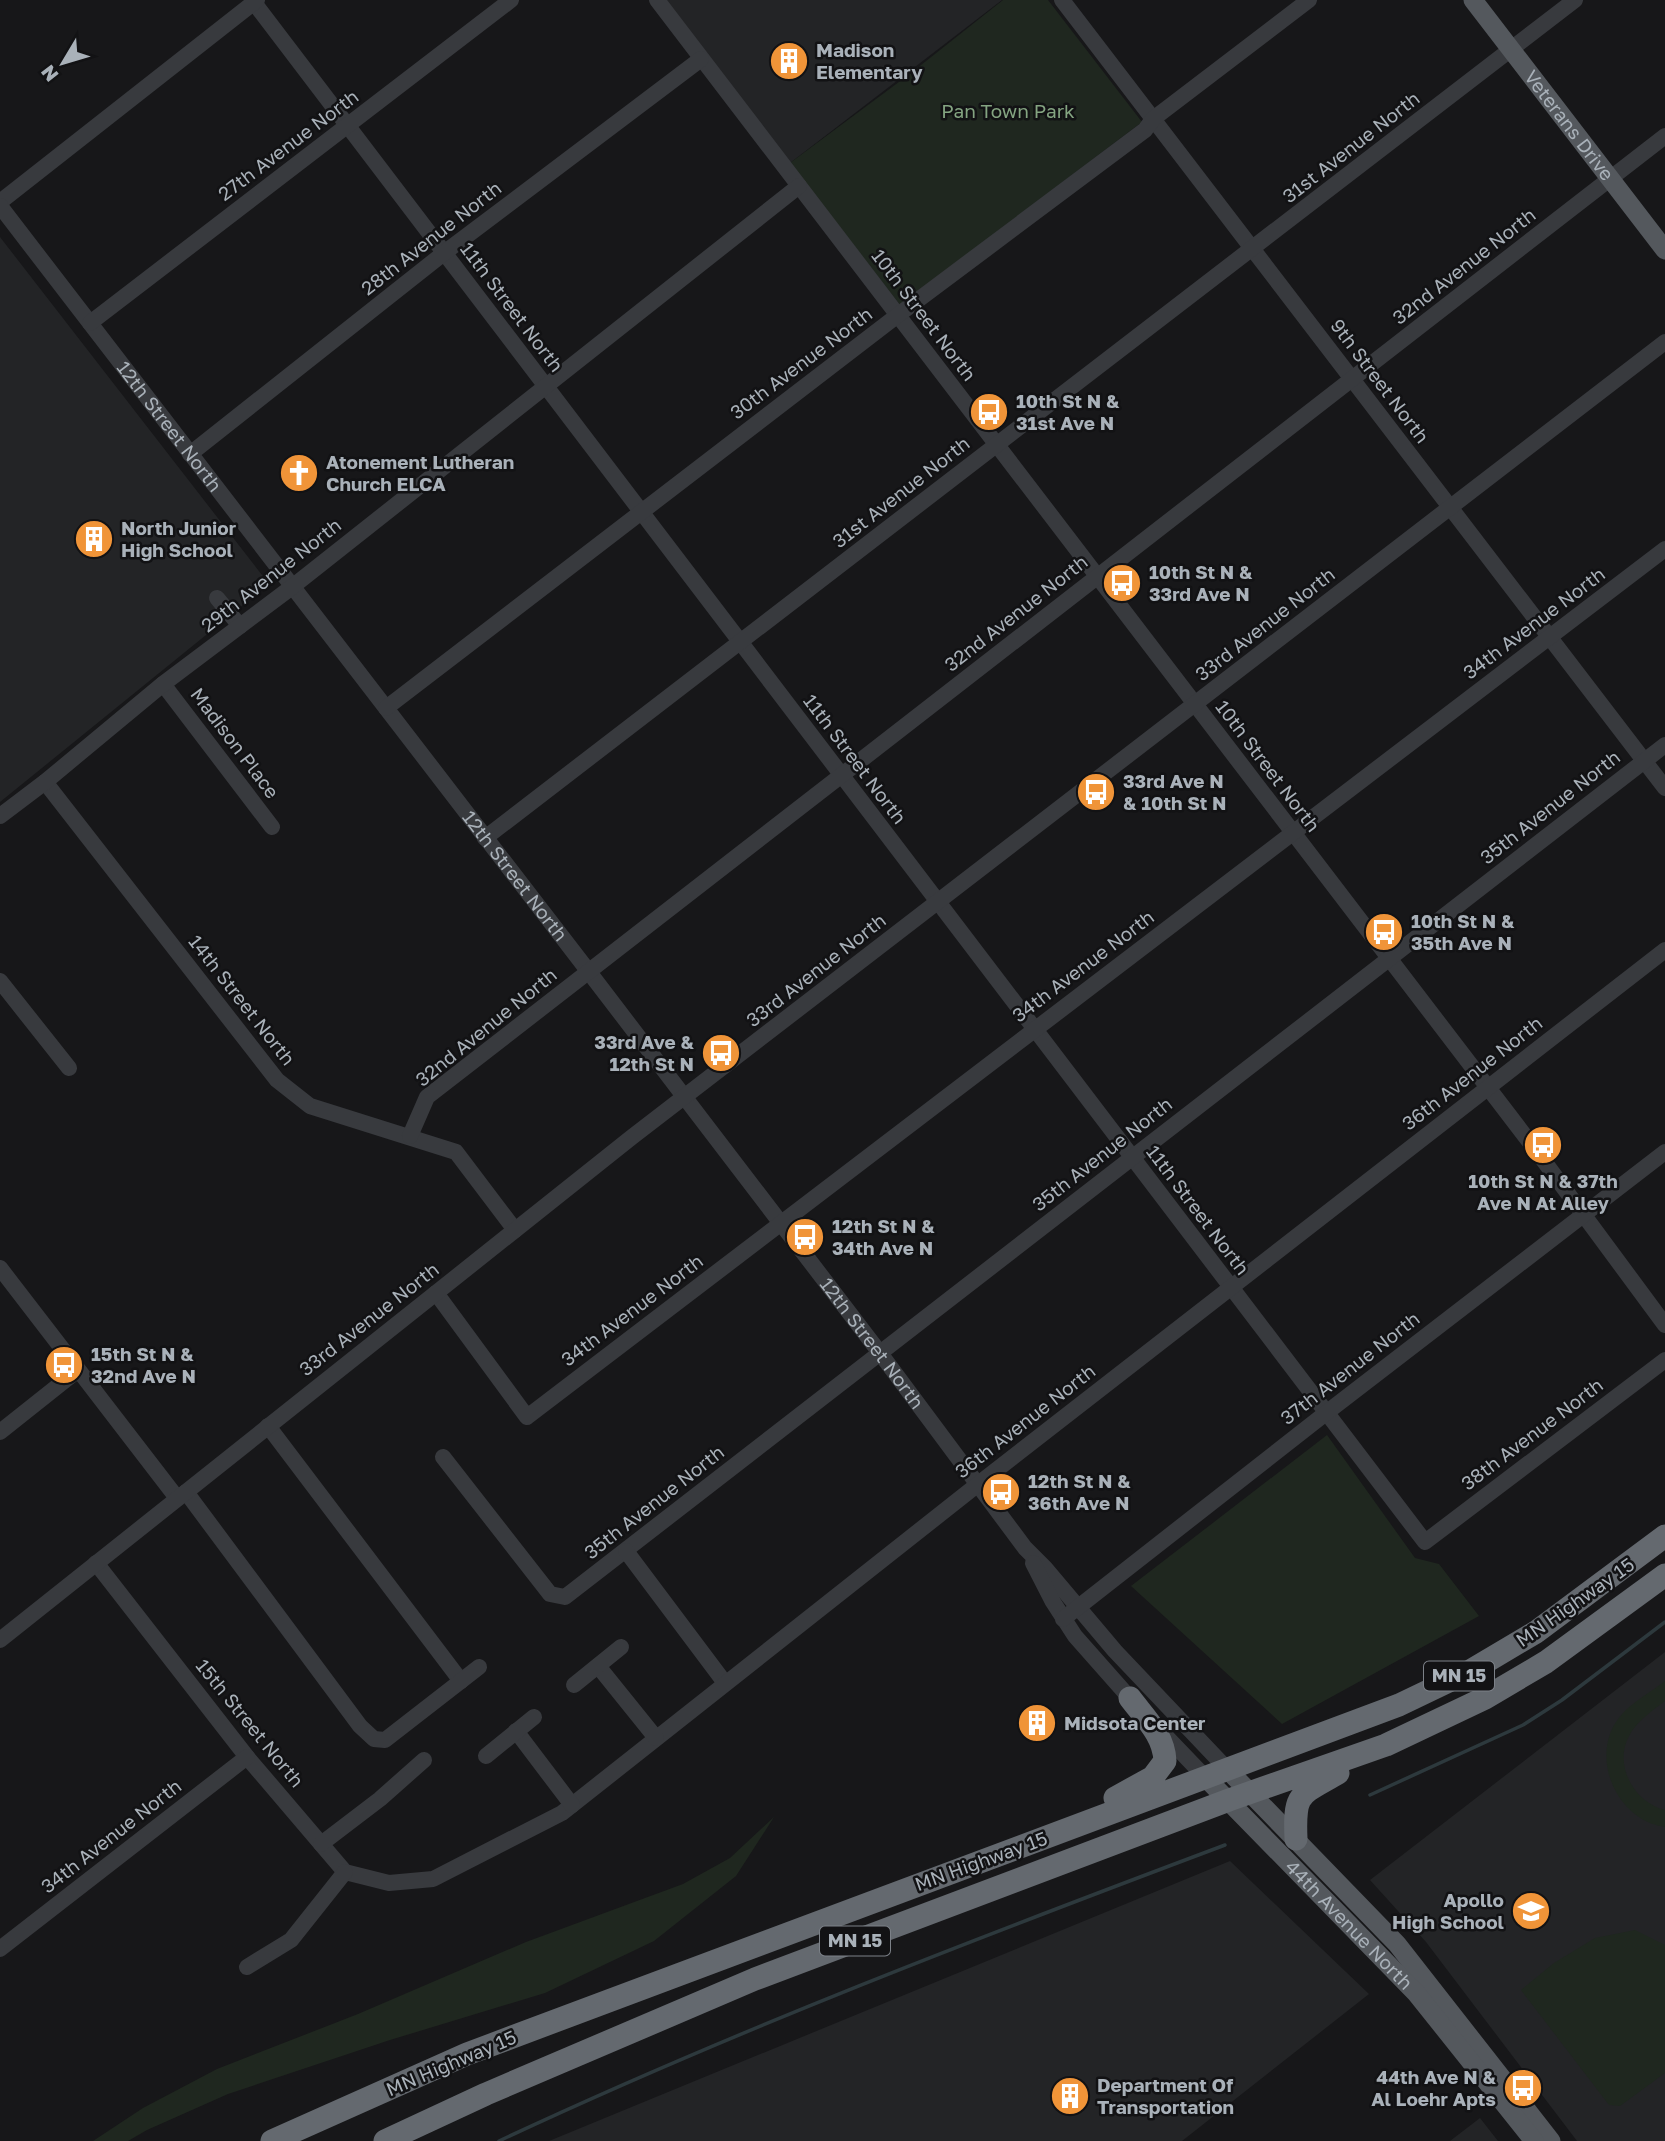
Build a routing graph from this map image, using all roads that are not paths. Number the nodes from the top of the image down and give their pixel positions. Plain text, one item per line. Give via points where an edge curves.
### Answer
1 (511, 0) edge
2 (657, 0) edge
3 (1062, 0) edge
4 (1309, 0) edge
5 (1473, 0) edge
6 (1575, 0) edge
7 (254, 1) edge
8 (1511, 50) junction
9 (701, 59) junction
10 (1153, 119) junction
11 (347, 126) junction
12 (1665, 136) edge
13 (1610, 179) junction
14 (799, 186) junction
15 (0, 204) edge
16 (1252, 249) junction
17 (1665, 250) edge
18 (444, 253) junction
19 (898, 316) junction
20 (90, 323) junction
21 (1665, 342) edge
22 (1352, 379) junction
23 (545, 386) junction
24 (997, 445) junction
25 (190, 454) junction
26 (1450, 507) junction
27 (641, 512) junction
28 (1665, 550) edge
29 (1097, 577) junction
30 (292, 587) junction
31 (217, 597) dead end
32 (240, 625) junction
33 (1550, 637) junction
34 (740, 642) junction
35 (163, 684) junction
36 (1195, 704) junction
37 (386, 709) junction
38 (1665, 745) edge
39 (1644, 761) junction
40 (841, 775) junction
41 (45, 782) junction
42 (1665, 788) edge
43 (0, 816) edge
44 (272, 827) dead end
45 (1293, 833) junction
46 (485, 838) junction
47 (938, 902) junction
48 (1665, 950) edge
49 (1389, 958) junction
50 (589, 972) junction
51 (0, 981) edge
52 (1035, 1030) junction
53 (69, 1068) dead end
54 (1488, 1087) junction
55 (684, 1098) junction
56 (410, 1136) junction
57 (1665, 1152) edge
58 (1132, 1158) junction
59 (1584, 1216) junction
60 (781, 1223) junction
61 (515, 1230) junction
62 (0, 1268) edge
63 (1231, 1287) junction
64 (436, 1293) junction
65 (1665, 1325) edge
66 (880, 1353) junction
67 (1665, 1360) edge
68 (78, 1370) junction
69 (1326, 1413) junction
70 (268, 1426) junction
71 (0, 1432) edge
72 (443, 1457) dead end
73 (977, 1485) junction
74 (182, 1495) junction
75 (1665, 1536) edge
76 (1425, 1542) joint
77 (1025, 1548) junction
78 (626, 1551) junction
79 (96, 1563) junction
80 (1665, 1575) edge
81 (1078, 1608) junction
82 (1063, 1619) junction
83 (0, 1640) edge
84 (621, 1647) dead end
85 (598, 1666) junction
86 (479, 1667) dead end
87 (461, 1681) junction
88 (725, 1683) junction
89 (574, 1685) dead end
90 (1130, 1699) junction
91 (534, 1717) dead end
92 (516, 1731) junction
93 (656, 1738) junction
94 (1385, 1745) junction
95 (486, 1756) dead end
96 (247, 1757) junction
97 (424, 1760) dead end
98 (1228, 1770) junction
99 (1206, 1778) junction
100 (1251, 1793) junction
101 (1228, 1800) junction
102 (572, 1805) junction
103 (1296, 1839) junction
104 (321, 1844) junction
105 (954, 1871) junction
106 (345, 1872) junction
107 (0, 1949) edge
108 (247, 1967) dead end
109 (1492, 2076) junction
110 (272, 2141) edge
111 (385, 2141) edge
112 (1534, 2141) edge
113 (1552, 2141) edge

1 - 11 street, 27th Avenue North
2 - 9 street, 10th Street North
3 - 10 street, 9th Street North
4 - 10 street, 30th Avenue North
5 - 8 main road, Veterans Drive
6 - 8 street, 31st Avenue North
7 - 11 street, 11th Street North
7 - 15 street
8 - 13 main road, Veterans Drive
8 - 16 street, 31st Avenue North
9 - 14 street, 10th Street North
9 - 18 street, 28th Avenue North
10 - 16 street, 9th Street North
10 - 19 street, 30th Avenue North via 1134,139
11 - 18 street, 11th Street North
11 - 20 street, 27th Avenue North
12 - 13 street, 32nd Avenue North
13 - 17 main road, Veterans Drive
13 - 22 street, 32nd Avenue North
14 - 19 street, 10th Street North
14 - 23 street, 29th Avenue North
15 - 20 street, 12th Street North
16 - 22 street, 9th Street North
16 - 24 street, 31st Avenue North
18 - 23 street, 11th Street North
18 - 25 street, 28th Avenue North
19 - 24 street, 10th Street North
19 - 27 street, 30th Avenue North
20 - 25 street, 12th Street North
21 - 26 street, 33rd Avenue North
22 - 26 street, 9th Street North
22 - 29 street, 32nd Avenue North
23 - 27 street, 11th Street North
23 - 30 street, 29th Avenue North
24 - 29 street, 10th Street North
24 - 34 street, 31st Avenue North
25 - 30 street, 12th Street North
26 - 33 street, 9th Street North
26 - 36 street, 33rd Avenue North
27 - 34 street, 11th Street North
27 - 37 street, 30th Avenue North
28 - 33 street, 34th Avenue North
29 - 36 street, 10th Street North
29 - 40 street, 32nd Avenue North
30 - 32 street, 29th Avenue North
30 - 37 street, 12th Street North
31 - 32 street
32 - 35 street, 29th Avenue North
33 - 39 street, 9th Street North
33 - 45 street, 34th Avenue North
34 - 40 street, 11th Street North
34 - 46 street, 31st Avenue North
35 - 41 street, 29th Avenue North
35 - 44 street, Madison Place
36 - 45 street, 10th Street North
36 - 47 street, 33rd Avenue North
37 - 46 street, 12th Street North
38 - 39 street, 35th Avenue North
39 - 42 street, 9th Street North
39 - 49 street, 35th Avenue North
40 - 47 street, 11th Street North
40 - 50 street, 32nd Avenue North
41 - 43 street, 29th Avenue North
41 - 56 street, 14th Street North via 277,1080 310,1106
45 - 49 street, 10th Street North
45 - 52 street, 34th Avenue North
46 - 50 street, 12th Street North
47 - 52 street, 11th Street North
47 - 55 street, 33rd Avenue North
48 - 54 street, 36th Avenue North
49 - 54 street, 10th Street North
49 - 58 street, 35th Avenue North
50 - 55 street, 12th Street North
50 - 56 street, 32nd Avenue North via 427,1097
51 - 53 street
52 - 58 street, 11th Street North
52 - 60 street, 34th Avenue North
54 - 59 street, 10th Street North
54 - 63 street, 36th Avenue North
55 - 60 street, 12th Street North
55 - 61 street, 33rd Avenue North
56 - 61 street, 14th Street North via 456,1152
57 - 59 street, 37th Avenue North
58 - 63 street, 11th Street North
58 - 66 street, 35th Avenue North
59 - 65 street, 10th Street North
59 - 69 street, 37th Avenue North
60 - 64 street, 34th Avenue North via 527,1417
60 - 66 street, 12th Street North
61 - 64 street, 33rd Avenue North
62 - 68 street
63 - 69 street, 11th Street North
63 - 73 street, 36th Avenue North
64 - 70 street, 33rd Avenue North
66 - 73 street, 12th Street North
66 - 78 street, 35th Avenue North
67 - 76 street, 38th Avenue North
68 - 71 street
68 - 74 street
69 - 76 street, 11th Street North
69 - 81 street, 37th Avenue North
70 - 74 street, 33rd Avenue North
70 - 87 street
72 - 78 street, 35th Avenue North via 550,1594 565,1597
73 - 77 street, 12th Street North
73 - 88 street, 36th Avenue North
74 - 79 street, 33rd Avenue North
74 - 87 street via 374,1739 385,1740
75 - 98 highway, MN Highway 15 / MN 15 via 1536,1632 1472,1670 1399,1705
77 - 81 street, 12th Street North
77 - 82 street, 12th Street North
78 - 88 street
79 - 83 street, 33rd Avenue North
79 - 96 street, 15th Street North
80 - 94 highway, MN Highway 15 / MN 15 via 1528,1673
81 - 82 street, 37th Avenue North
81 - 98 street, 12th Street North
82 - 90 street, 12th Street North
84 - 85 street
85 - 89 street
85 - 93 street
86 - 87 street
88 - 93 street, 36th Avenue North
90 - 99 street, 12th Street North
90 - 105 highway via 1162,1744 1165,1761 1153,1777
91 - 92 street
92 - 95 street
92 - 102 street
93 - 102 street, 36th Avenue North
94 - 100 highway, MN Highway 15 / MN 15
94 - 103 highway via 1303,1795 1295,1810
96 - 104 street, 15th Street North
96 - 107 street, 34th Avenue North
97 - 104 street
98 - 99 highway, MN Highway 15 / MN 15
98 - 100 main road, 12th Street North
99 - 101 main road, 44th Avenue North
99 - 105 highway, MN Highway 15 / MN 15
100 - 101 highway, MN Highway 15 / MN 15
100 - 103 main road, 44th Avenue North
101 - 109 main road, 44th Avenue North
101 - 111 highway, MN Highway 15 / MN 15 via 755,1979
102 - 106 street, 36th Avenue North via 433,1879 389,1883
103 - 109 main road, 44th Avenue North via 1397,1944
104 - 106 street, 15th Street North
105 - 110 highway, MN Highway 15 / MN 15 via 467,2054
106 - 108 street via 291,1940
109 - 112 main road
109 - 113 main road

